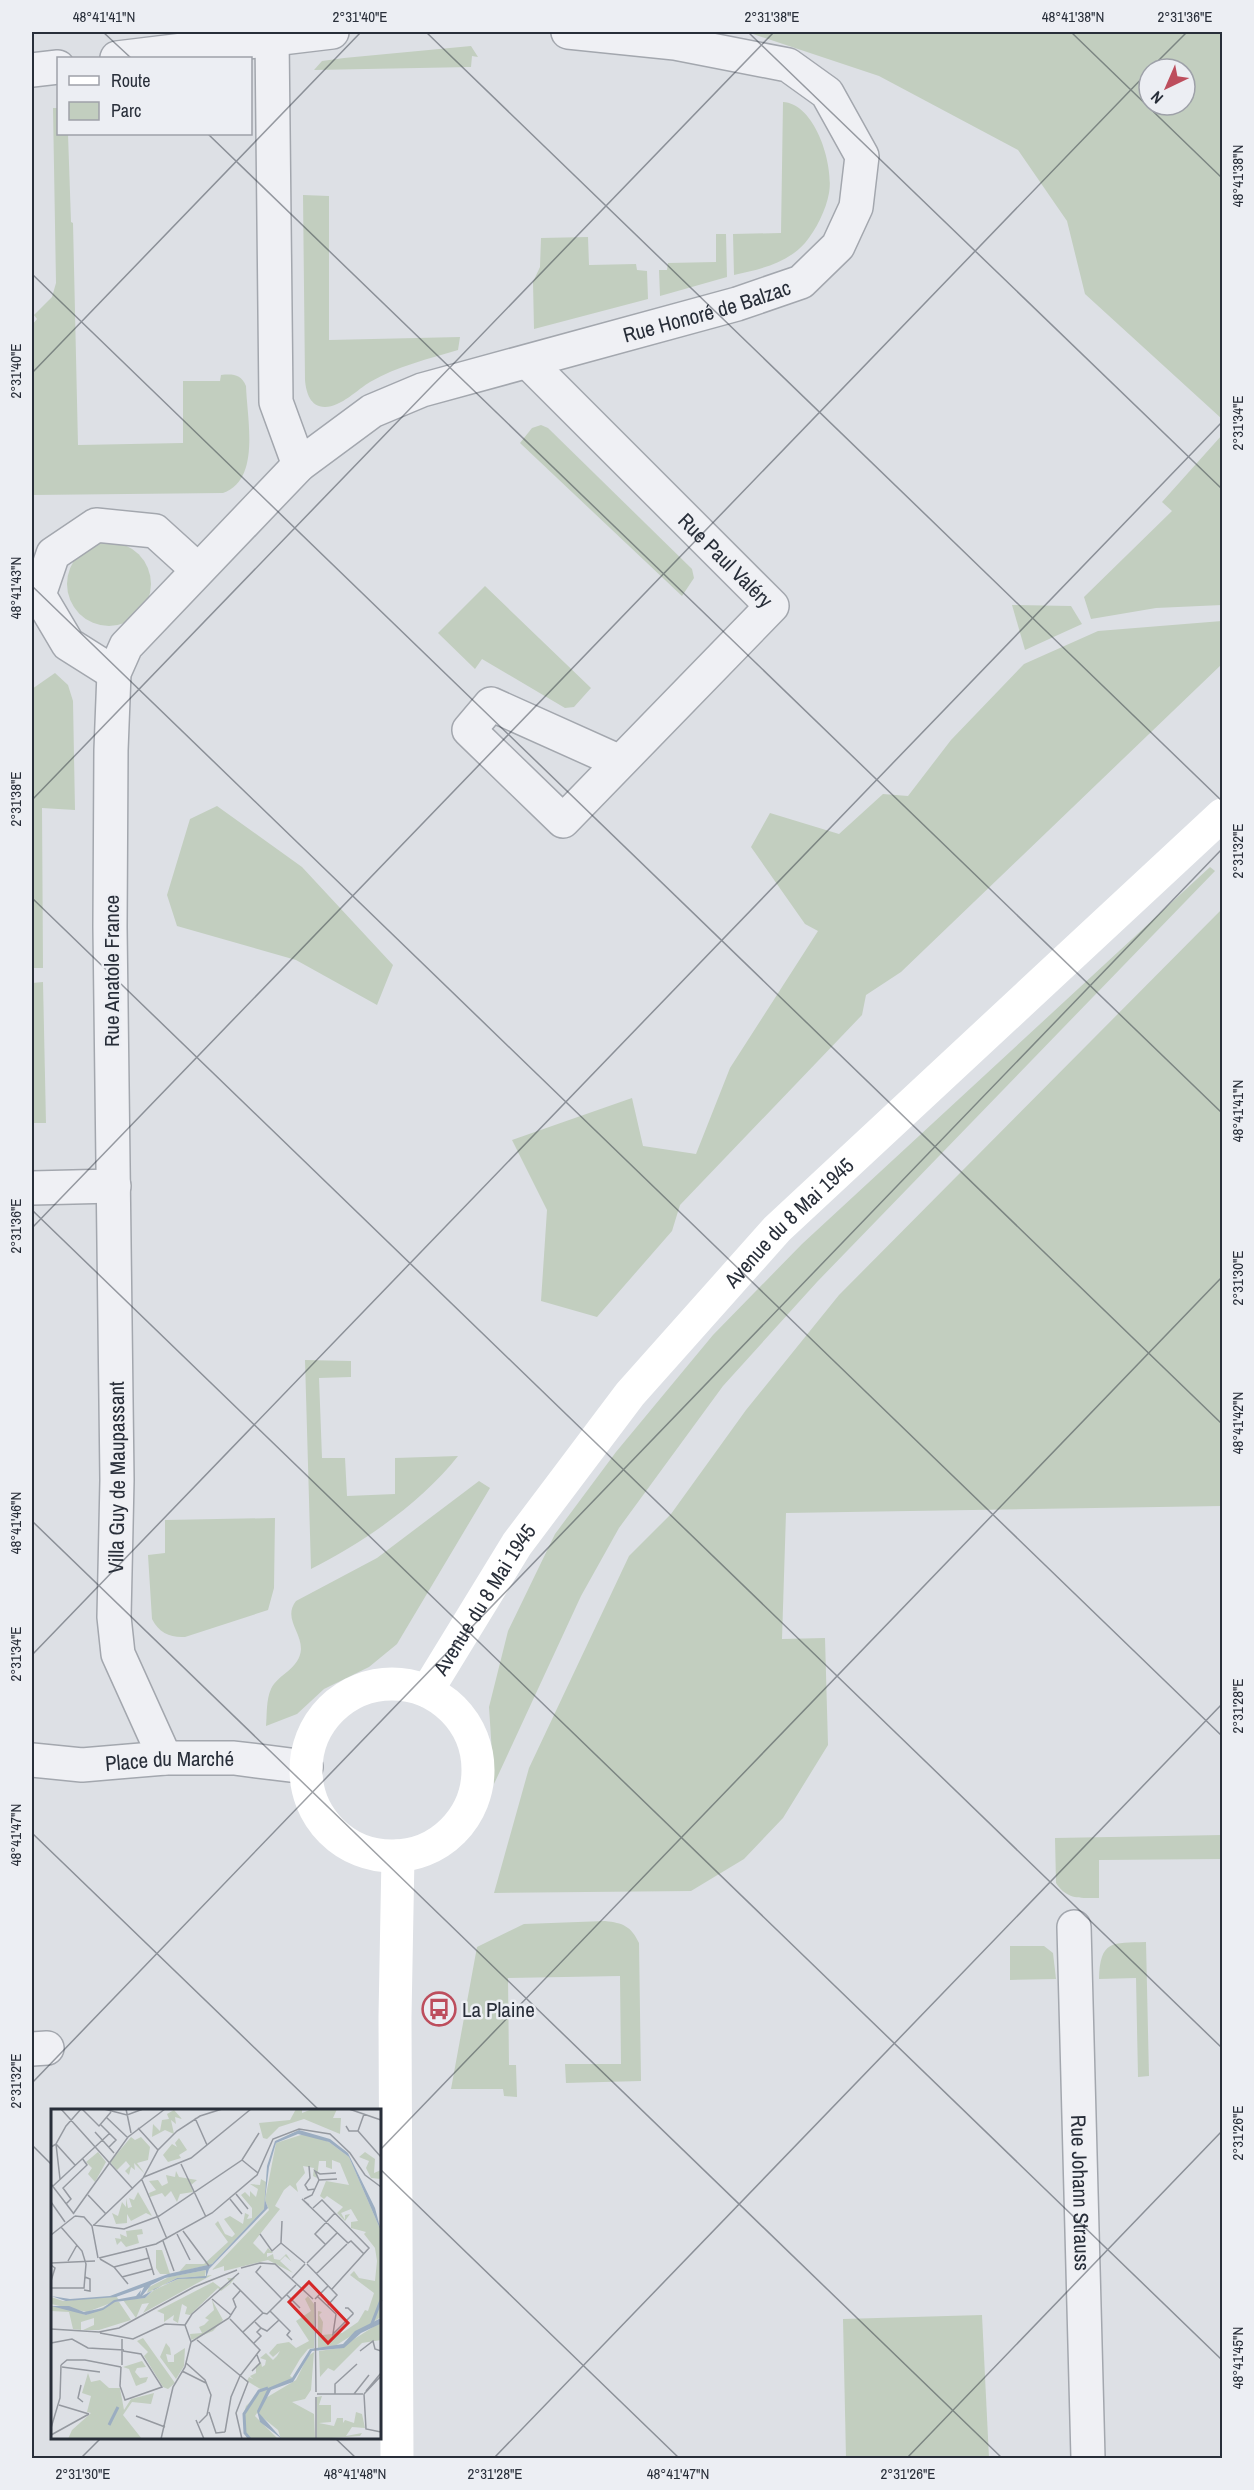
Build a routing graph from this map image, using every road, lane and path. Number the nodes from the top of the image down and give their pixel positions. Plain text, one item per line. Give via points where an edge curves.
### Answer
1 (332, 32) edge
2 (568, 32) edge
3 (272, 37) junction
4 (124, 57) edge
5 (57, 66) edge
6 (32, 70) edge
7 (528, 362) junction
8 (299, 465) junction
9 (198, 570) junction
10 (114, 673) junction
11 (620, 762) dead end
12 (1222, 815) edge
13 (114, 1186) junction
14 (32, 1188) edge
15 (427, 1691) junction
16 (165, 1758) junction
17 (32, 1760) edge
18 (306, 1767) junction
19 (398, 1856) junction
20 (1074, 1928) dead end
21 (397, 2458) edge
22 (1088, 2458) edge

1 - 3 street
2 - 7 street, Rue Honoré de Balzac via 675,43 788,65 827,93 862,156 856,207 838,246 801,282 737,304
3 - 4 street
3 - 8 street via 276,402
5 - 6 street
7 - 8 street, Rue Honoré de Balzac via 422,390 372,411
7 - 11 street, Rue Paul Valéry via 772,606
8 - 9 street, Rue Honoré de Balzac
9 - 10 street, Rue Honoré de Balzac via 126,646
9 - 10 street via 155,531 96,525 53,554 39,595 68,644
10 - 13 street, Rue Anatole France via 110,915
12 - 15 main road, Avenue du 8 Mai 1945 via 777,1229 630,1394 517,1544
13 - 14 street
13 - 16 street, Villa Guy de Maupassant via 114,1617 118,1654
15 - 18 main road via 400,1684 372,1685 346,1696 325,1715 311,1740
15 - 19 main road via 451,1707 469,1729 477,1757 478,1785 468,1812 450,1834 426,1850
16 - 17 street, Place du Marché via 82,1765
16 - 18 street, Place du Marché via 251,1759
18 - 19 main road via 310,1796 323,1821 344,1842 369,1853
19 - 21 main road
20 - 22 street, Rue Johann Strauss

